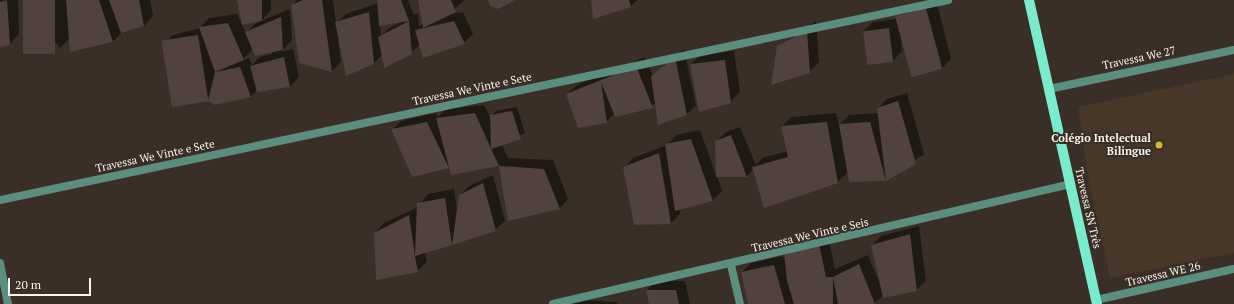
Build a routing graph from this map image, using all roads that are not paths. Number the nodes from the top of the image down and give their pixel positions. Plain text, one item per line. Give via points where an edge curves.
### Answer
1 (948, 0) edge
2 (1029, 0) edge
3 (1234, 50) edge
4 (1049, 89) junction
5 (1071, 184) junction
6 (0, 200) edge
7 (0, 263) edge
8 (731, 264) junction
9 (1234, 269) edge
10 (1097, 302) edge
11 (8, 304) edge
12 (553, 304) edge
13 (740, 304) edge

1 - 6 street, Travessa We Vinte e Sete
2 - 4 main road, Travessa SN Três
3 - 4 street, Travessa We 27
4 - 5 main road, Travessa SN Três
5 - 8 street, Travessa We Vinte e Seis
5 - 10 main road, Travessa SN Três
7 - 11 street
8 - 12 street, Travessa We Vinte e Seis
8 - 13 street
9 - 10 street, Travessa WE 26

